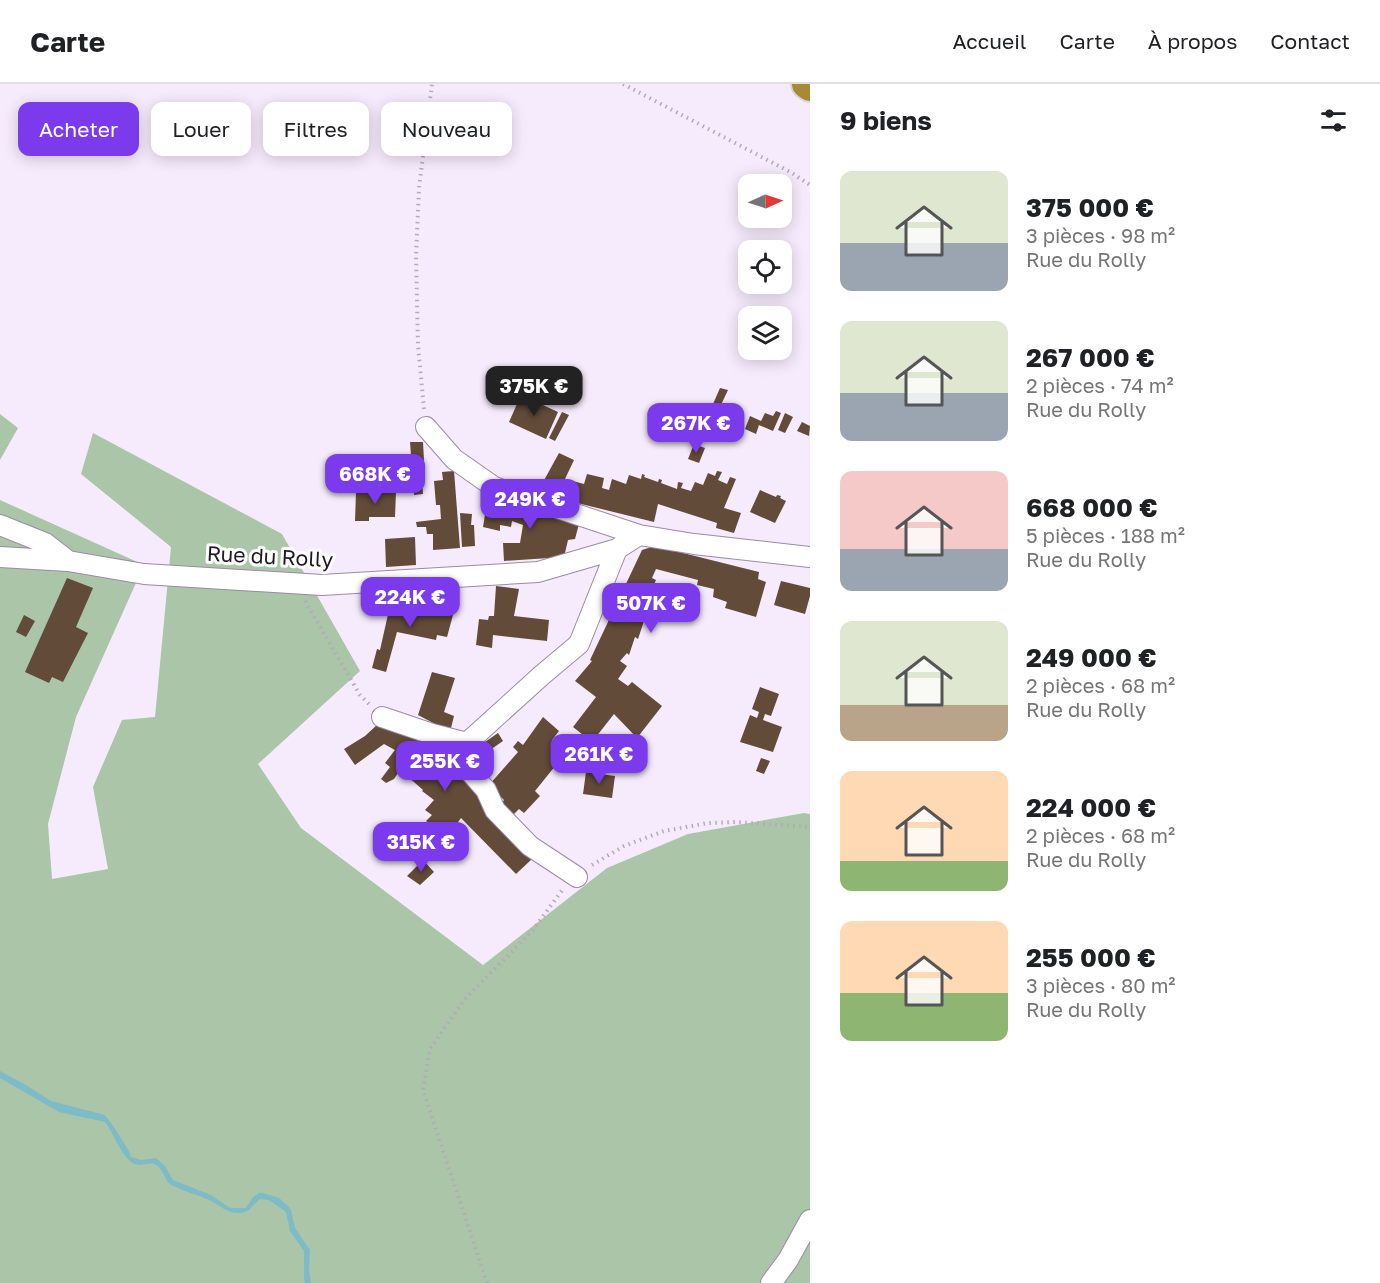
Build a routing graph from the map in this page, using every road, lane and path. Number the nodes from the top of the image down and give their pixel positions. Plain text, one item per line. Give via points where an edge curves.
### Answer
1 (432, 84) edge
2 (623, 84) edge
3 (806, 84) edge
4 (810, 87) edge
5 (810, 185) edge
6 (426, 427) joint
7 (0, 525) edge
8 (639, 535) junction
9 (617, 549) junction
10 (0, 557) edge
11 (810, 557) edge
12 (69, 561) junction
13 (296, 584) junction
14 (382, 717) joint
15 (467, 743) junction
16 (810, 827) edge
17 (577, 877) junction
18 (810, 1220) edge
19 (487, 1283) edge
20 (771, 1283) edge

1 - 6 path via 419,188 416,256 418,345
2 - 5 path
3 - 4 highway
6 - 8 street via 454,459 494,487
7 - 12 street, Rue du Rolly via 45,543
8 - 9 street, Rue du Rolly
8 - 11 street
9 - 13 street, Rue du Rolly via 538,572
9 - 15 street via 579,644
10 - 12 street
12 - 13 street, Rue du Rolly via 144,574
13 - 14 path via 360,695
14 - 15 street
15 - 17 street via 472,774 486,790 495,810 530,846
16 - 17 path via 735,822 664,831 624,846
17 - 19 path via 563,889 533,930 464,1000 430,1049 423,1090
18 - 20 street

